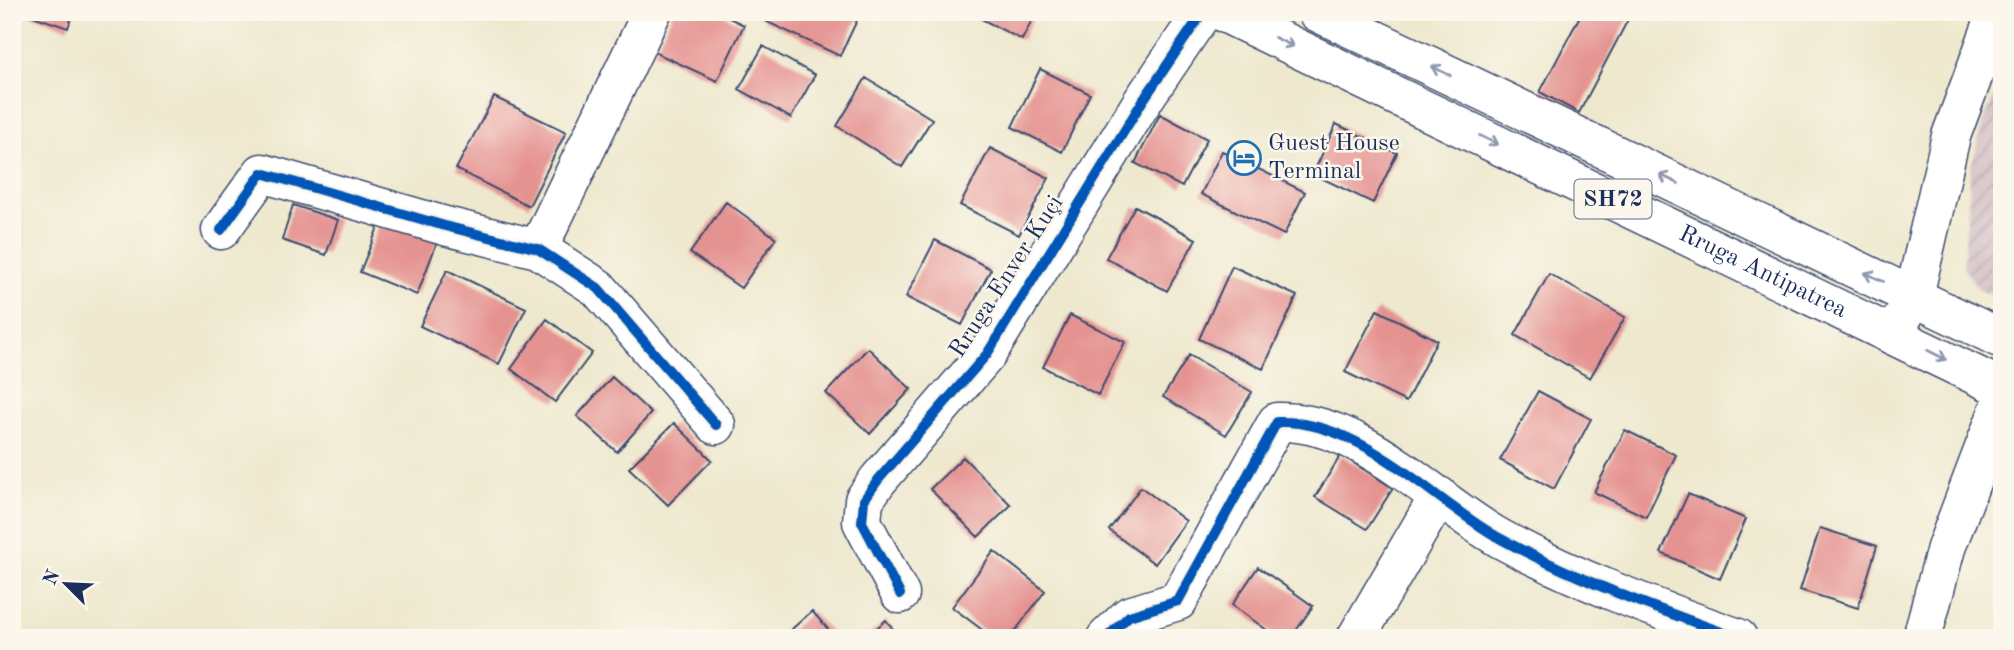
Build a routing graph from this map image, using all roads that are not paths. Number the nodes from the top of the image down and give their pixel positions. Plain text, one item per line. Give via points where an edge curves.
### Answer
1 (652, 12) edge
2 (1203, 12) edge
3 (1222, 12) edge
4 (1317, 12) edge
5 (1997, 12) edge
6 (1579, 137) junction
7 (1560, 174) junction
8 (220, 230) dead end
9 (538, 249) junction
10 (1914, 296) junction
11 (1894, 334) junction
12 (2002, 339) edge
13 (2002, 388) edge
14 (2002, 401) edge
15 (716, 425) dead end
16 (1439, 496) junction
17 (900, 594) dead end
18 (1106, 638) edge
19 (1356, 638) edge
20 (1738, 638) edge
21 (1922, 638) edge

1 - 9 street
2 - 17 street, Rruga Enver Kuçi via 1142,102 987,354 864,500 862,522
3 -> 7 street, Rruga Antipatrea / SH72
6 -> 4 street, Rruga Antipatrea / SH72
5 - 10 street via 1951,136
6 - 7 street
10 -> 6 street, Rruga Antipatrea / SH72
7 - 11 street, Rruga Antipatrea / SH72
8 - 9 street via 262,173
9 - 15 street via 598,288
10 - 11 street
10 - 12 street, Rruga Antipatrea / SH72
11 -> 13 street, Rruga Antipatrea / SH72
14 - 21 street via 1946,548
16 - 18 street via 1345,438 1299,421 1277,422 1178,601 1129,616
16 - 19 street
16 - 20 street via 1499,538 1583,579

